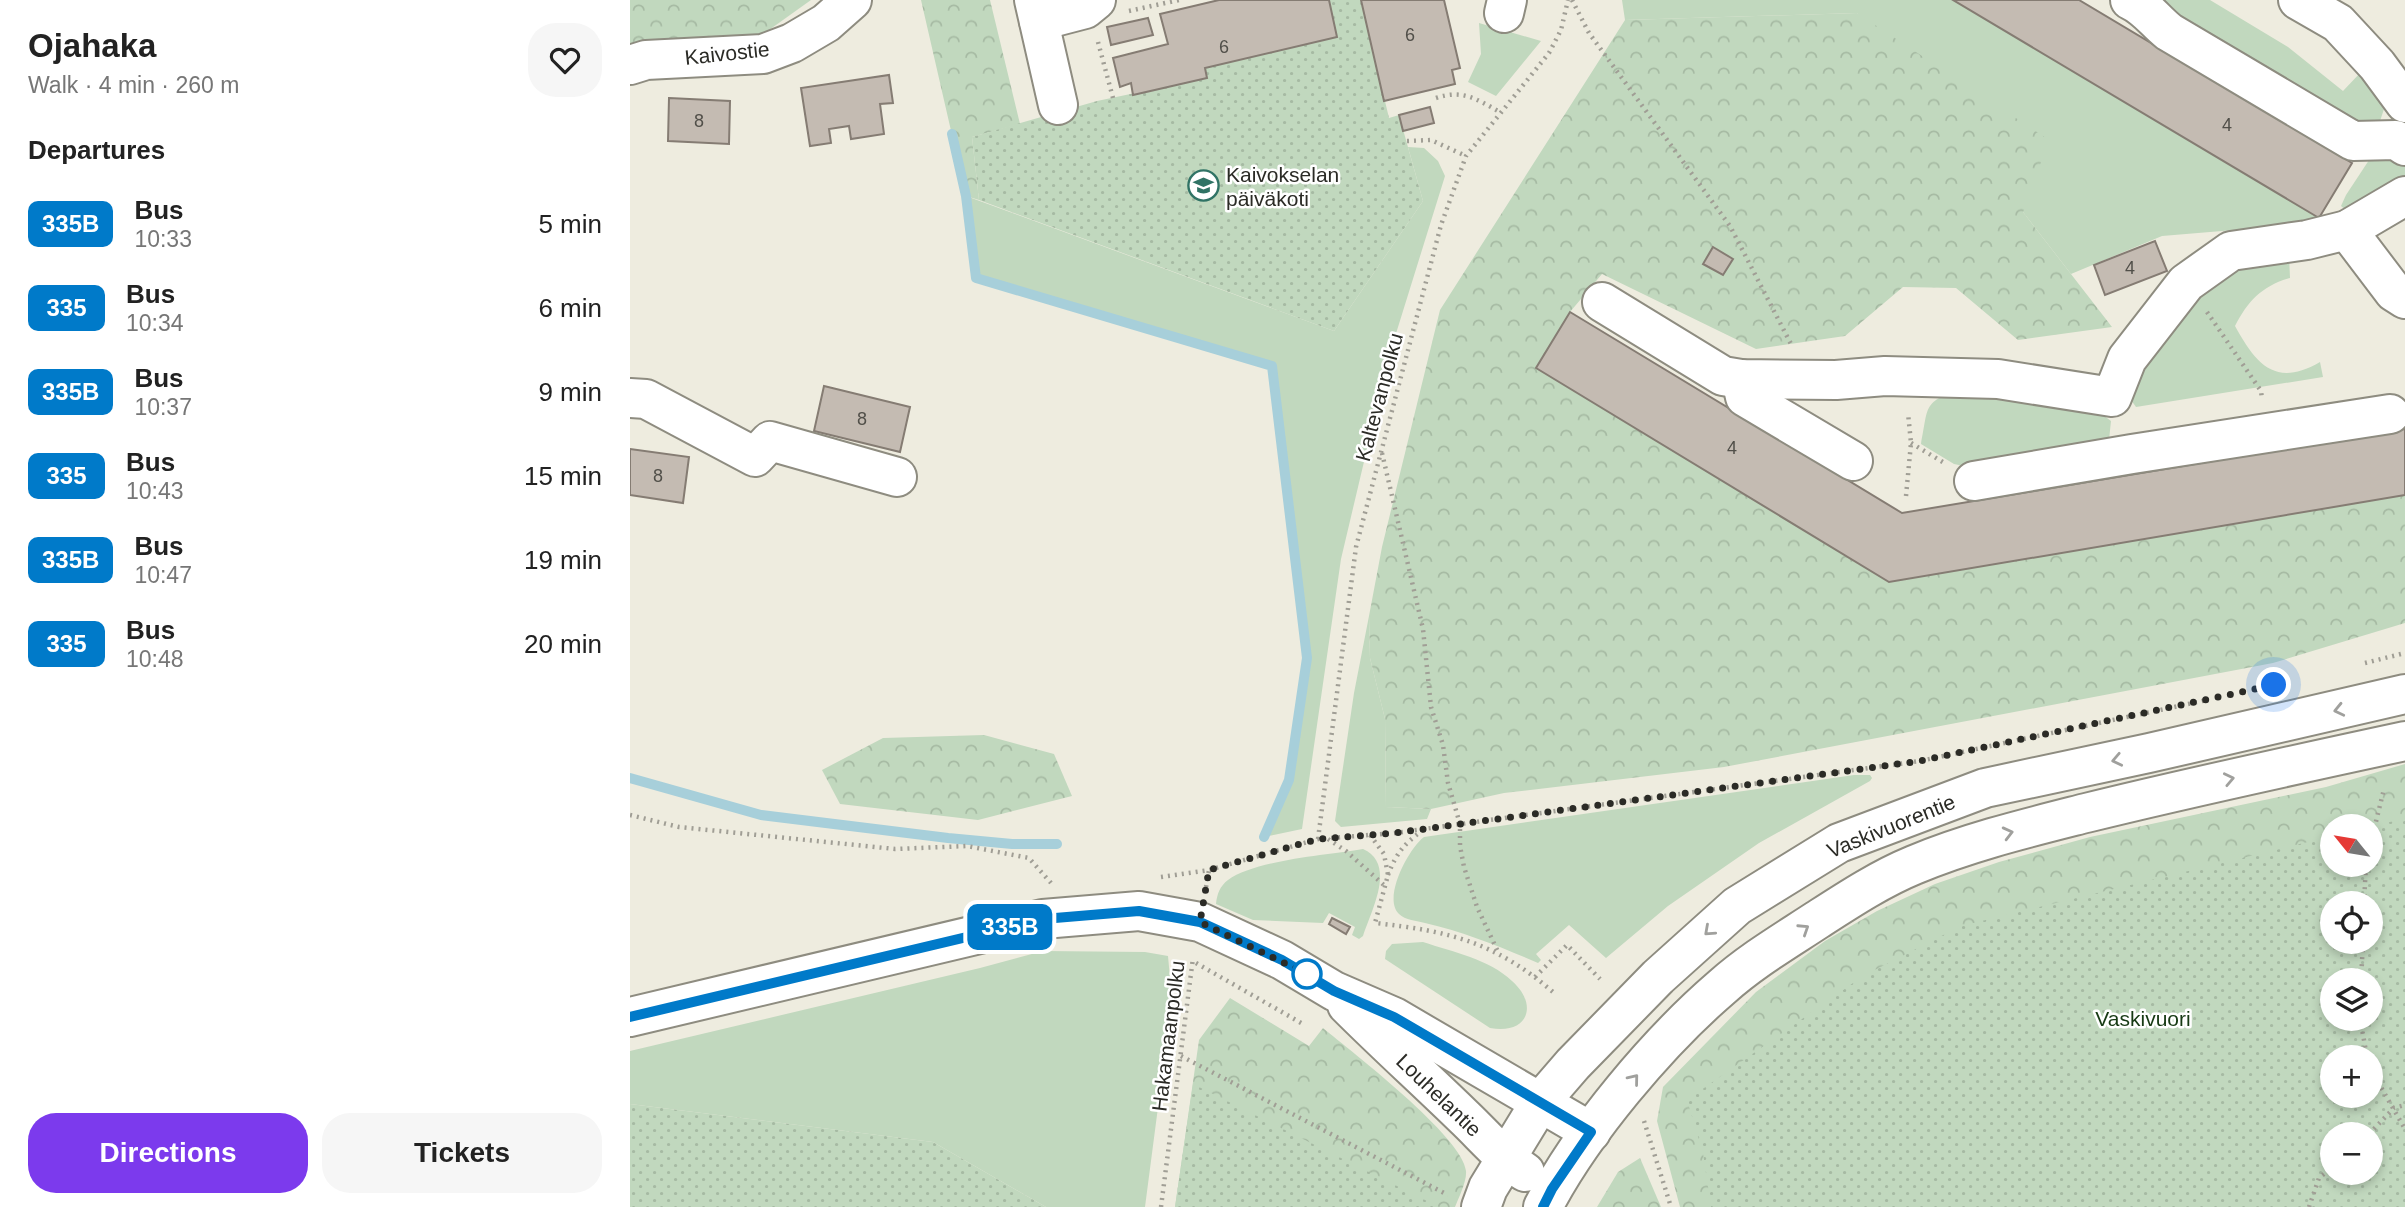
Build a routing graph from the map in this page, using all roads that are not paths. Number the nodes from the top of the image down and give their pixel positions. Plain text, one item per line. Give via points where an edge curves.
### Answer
1 (852, 0) edge
2 (2130, 0) edge
3 (2298, 0) edge
4 (1106, 7) edge
5 (1036, 11) edge
6 (2345, 12) edge
7 (630, 65) edge
8 (2405, 103) edge
9 (1058, 105) dead end
10 (2405, 146) edge
11 (2405, 196) edge
12 (2347, 230) junction
13 (2405, 299) edge
14 (1602, 302) dead end
15 (1741, 379) junction
16 (2112, 397) junction
17 (630, 398) edge
18 (2390, 415) dead end
19 (2132, 454) junction
20 (1853, 461) dead end
21 (897, 477) dead end
22 (1974, 481) dead end
23 (2405, 694) edge
24 (2405, 741) edge
25 (1334, 991) junction
26 (630, 1017) edge
27 (1541, 1101) junction
28 (1591, 1132) junction
29 (1504, 1160) junction
30 (1548, 1198) edge
31 (1467, 1202) edge

1 - 7 main road, Kaivostie via 827,23 763,54 646,60
2 - 10 main road via 2169,32 2354,141 2396,140
3 - 6 main road
4 - 5 main road
5 - 9 main road
6 - 8 main road
11 - 12 main road
12 - 13 main road via 2394,292
12 - 16 main road via 2231,251 2186,283 2127,359
14 - 15 main road via 1723,376
15 - 16 main road via 1998,379
15 - 20 main road via 1745,397
16 - 19 main road
17 - 21 main road via 646,399 755,457 770,441
18 - 19 main road
19 - 22 main road
23 -> 27 main road, Vaskivuorentie via 1985,788 1839,843 1737,906 1658,977
28 -> 24 main road via 1643,1066 1723,986 1860,892 1912,866 1984,839 2161,794
25 - 26 main road, Louhelantie via 1282,960 1200,922 1139,911 1043,919
25 - 27 main road, Louhelantie via 1394,1017
25 - 29 main road, Louhelantie
27 - 28 main road, Louhelantie
27 - 29 main road, Vaskivuorentie
28 - 30 main road
29 - 30 main road, Louhelantie
29 - 31 main road, Vaskivuorentie via 1488,1188

